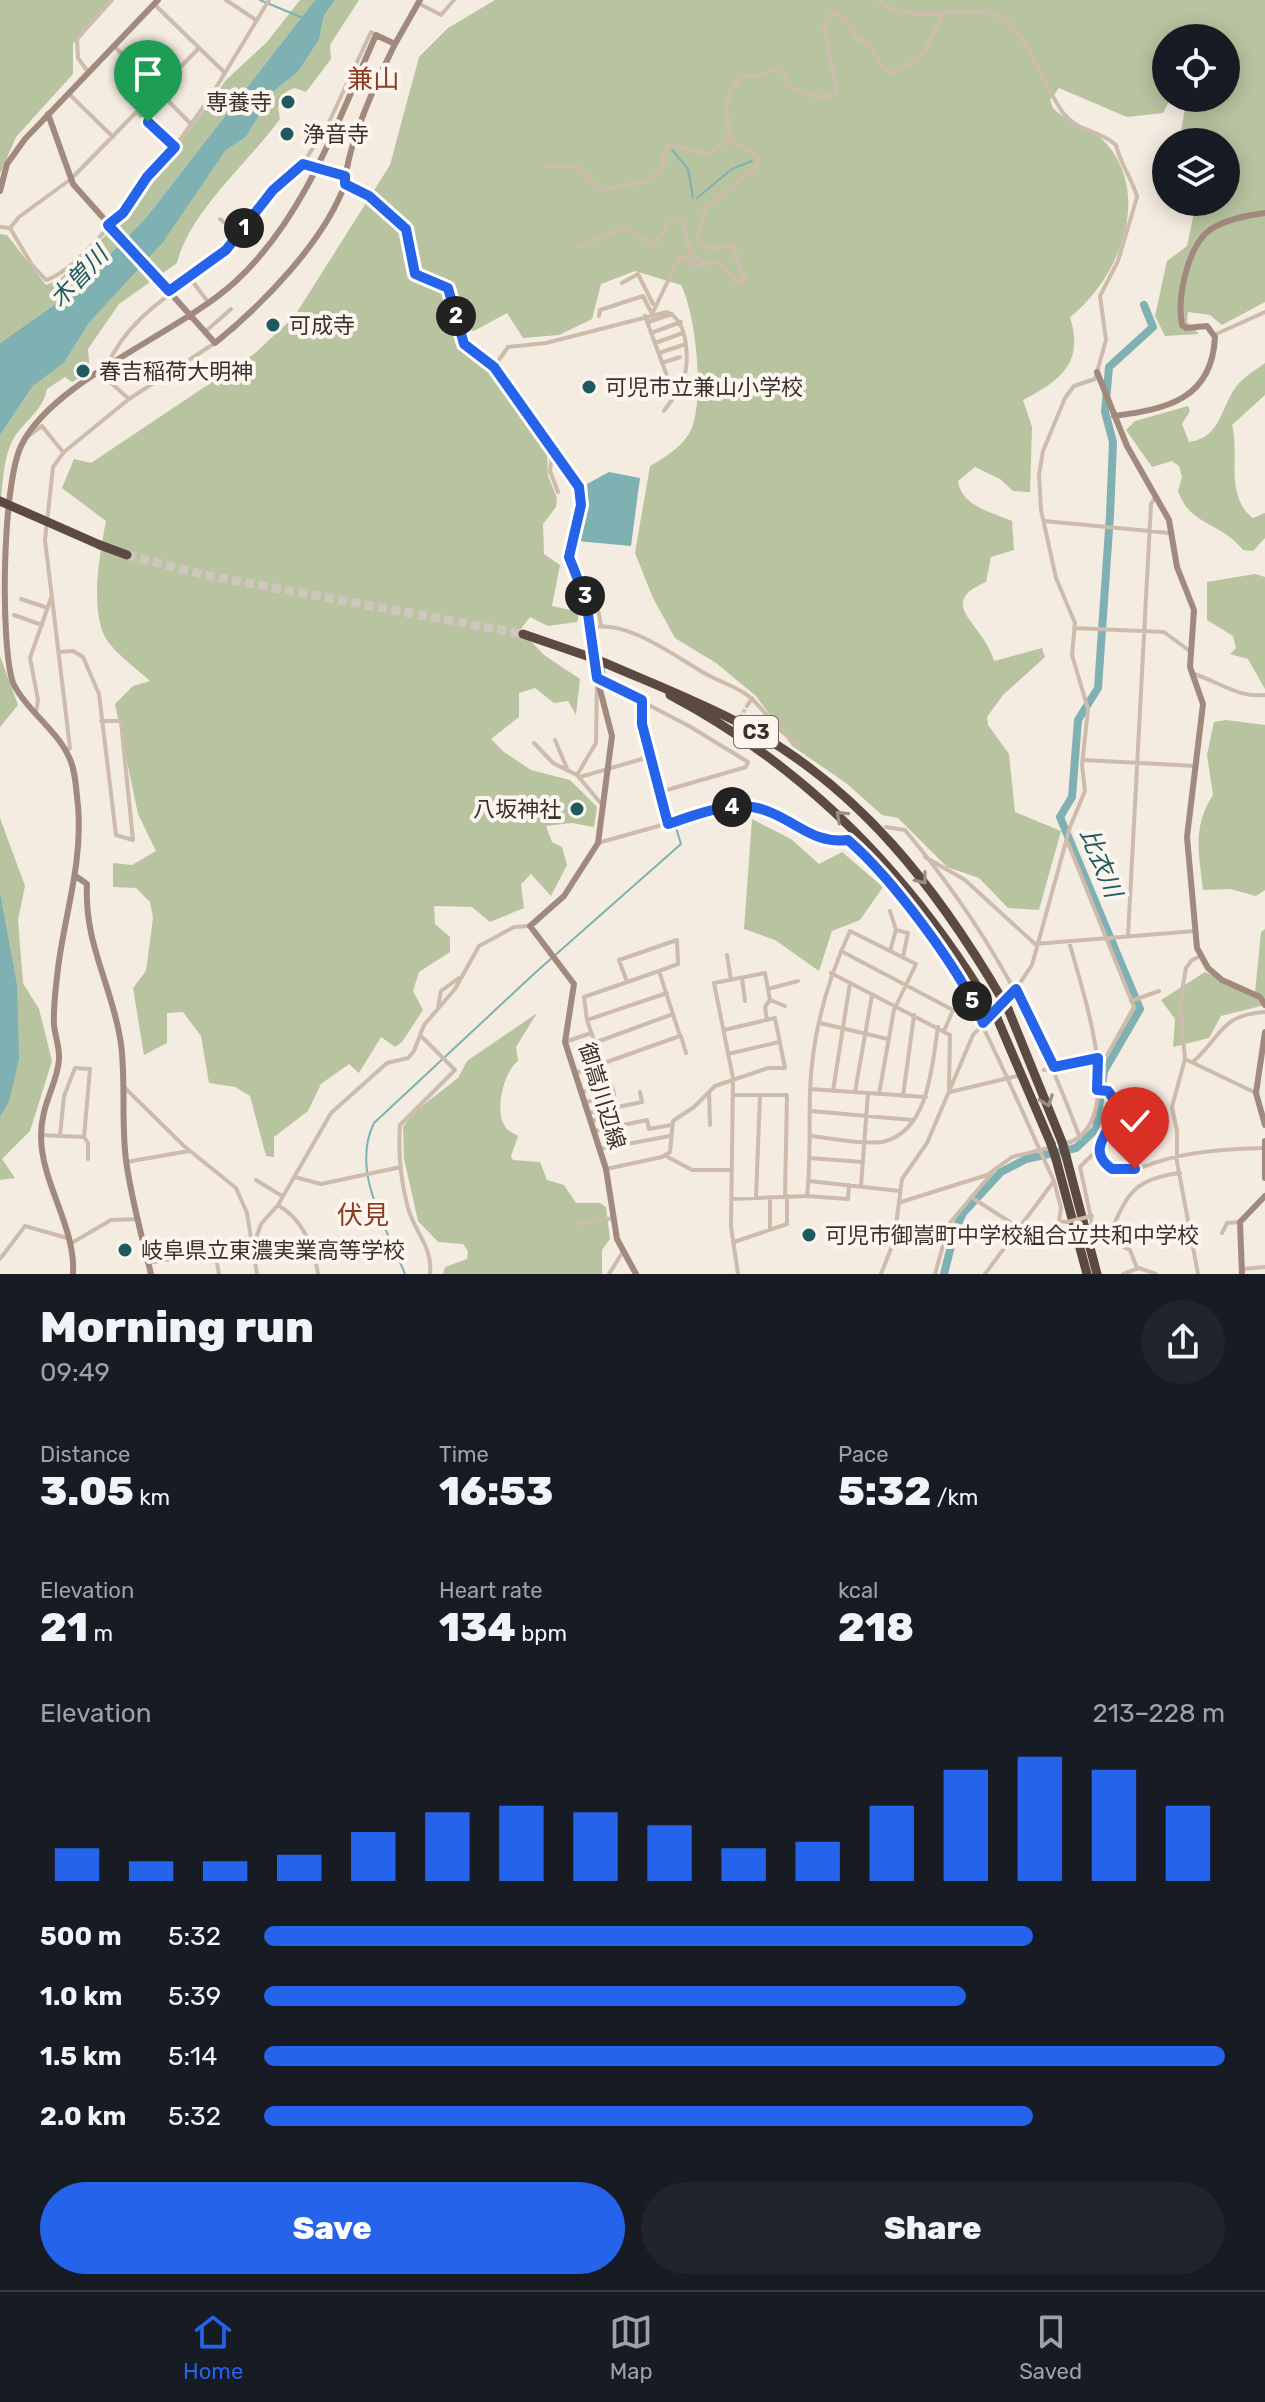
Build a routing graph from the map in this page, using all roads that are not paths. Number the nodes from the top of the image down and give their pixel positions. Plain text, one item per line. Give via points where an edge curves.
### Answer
1 (112, 0) edge
2 (226, 0) edge
3 (269, 0) edge
4 (454, 0) edge
5 (877, 0) edge
6 (156, 2) edge
7 (419, 2) edge
8 (944, 11) junction
9 (256, 20) junction
10 (376, 35) junction
11 (395, 44) junction
12 (113, 45) junction
13 (198, 49) junction
14 (88, 72) junction
15 (224, 72) junction
16 (158, 90) junction
17 (68, 93) junction
18 (137, 112) junction
19 (48, 114) junction
20 (192, 125) junction
21 (113, 137) junction
22 (729, 140) junction
23 (175, 147) junction
24 (303, 164) junction
25 (545, 166) dead end
26 (315, 169) junction
27 (71, 179) junction
28 (345, 180) junction
29 (0, 191) edge
30 (1265, 213) edge
31 (220, 219) dead end
32 (108, 225) junction
33 (0, 227) edge
34 (10, 228) junction
35 (239, 235) junction
36 (579, 247) dead end
37 (704, 264) junction
38 (190, 278) junction
39 (622, 283) dead end
40 (169, 291) junction
41 (208, 303) junction
42 (654, 306) junction
43 (231, 309) dead end
44 (1265, 312) edge
45 (672, 313) junction
46 (652, 314) junction
47 (191, 315) junction
48 (599, 316) dead end
49 (645, 316) junction
50 (648, 322) junction
51 (681, 322) junction
52 (205, 332) junction
53 (651, 333) junction
54 (684, 333) junction
55 (1214, 335) junction
56 (215, 343) junction
57 (655, 343) junction
58 (684, 345) junction
59 (659, 353) junction
60 (680, 357) dead end
61 (662, 363) junction
62 (494, 367) junction
63 (103, 370) junction
64 (1097, 372) junction
65 (129, 399) junction
66 (672, 400) junction
67 (664, 411) dead end
68 (1114, 416) junction
69 (26, 437) junction
70 (553, 449) junction
71 (64, 452) junction
72 (558, 492) dead end
73 (1156, 495) junction
74 (0, 501) edge
75 (1043, 521) junction
76 (1150, 531) junction
77 (1173, 533) junction
78 (127, 555) tunnel mouth
79 (594, 586) dead end
80 (52, 595) junction
81 (21, 599) dead end
82 (45, 607) junction
83 (14, 615) dead end
84 (43, 625) junction
85 (601, 626) junction
86 (591, 628) junction
87 (1074, 628) junction
88 (1145, 631) junction
89 (523, 634) tunnel mouth
90 (59, 652) junction
91 (1191, 652) junction
92 (624, 671) junction
93 (1192, 674) junction
94 (597, 678) junction
95 (1265, 695) edge
96 (752, 698) junction
97 (642, 700) junction
98 (747, 706) tunnel mouth
99 (35, 715) junction
100 (101, 721) junction
101 (555, 740) dead end
102 (534, 743) dead end
103 (800, 745) dead end
104 (66, 750) junction
105 (649, 757) junction
106 (1083, 760) junction
107 (1139, 764) junction
108 (610, 766) junction
109 (1196, 766) junction
110 (568, 771) junction
111 (578, 776) junction
112 (660, 792) junction
113 (604, 808) junction
114 (668, 824) junction
115 (886, 827) dead end
116 (856, 838) dead end
117 (848, 840) junction
118 (1067, 841) junction
119 (598, 843) junction
120 (925, 857) junction
121 (77, 877) junction
122 (890, 911) dead end
123 (530, 926) junction
124 (896, 930) junction
125 (1195, 931) junction
126 (1128, 936) junction
127 (1105, 938) junction
128 (1069, 941) junction
129 (1038, 945) junction
130 (841, 951) junction
131 (890, 951) junction
132 (727, 955) dead end
133 (1201, 956) junction
134 (903, 958) junction
135 (659, 971) junction
136 (831, 973) junction
137 (461, 977) junction
138 (742, 978) junction
139 (731, 980) junction
140 (798, 981) dead end
141 (627, 982) junction
142 (850, 983) junction
143 (906, 985) junction
144 (768, 989) junction
145 (1016, 989) junction
146 (1159, 991) dead end
147 (667, 993) junction
148 (872, 995) junction
149 (770, 1000) junction
150 (745, 1001) dead end
151 (1131, 1001) junction
152 (1265, 1005) edge
153 (785, 1006) dead end
154 (895, 1006) junction
155 (438, 1009) junction
156 (1265, 1012) edge
157 (673, 1014) junction
158 (914, 1015) junction
159 (587, 1020) junction
160 (767, 1020) junction
161 (820, 1023) junction
162 (983, 1023) junction
163 (938, 1027) junction
164 (842, 1028) junction
165 (723, 1030) junction
166 (944, 1031) junction
167 (1265, 1032) edge
168 (591, 1033) junction
169 (865, 1033) junction
170 (420, 1035) junction
171 (680, 1036) junction
172 (888, 1039) junction
173 (565, 1042) junction
174 (779, 1042) junction
175 (594, 1043) junction
176 (686, 1053) dead end
177 (728, 1054) junction
178 (1098, 1058) junction
179 (1185, 1059) junction
180 (1194, 1061) junction
181 (602, 1064) junction
182 (1054, 1067) junction
183 (1099, 1069) junction
184 (1044, 1070) dead end
185 (576, 1073) junction
186 (1017, 1076) dead end
187 (733, 1078) junction
188 (1010, 1078) junction
189 (123, 1086) junction
190 (810, 1089) junction
191 (1097, 1090) junction
192 (833, 1091) junction
193 (582, 1092) junction
194 (640, 1092) dead end
195 (709, 1092) junction
196 (855, 1092) junction
197 (950, 1092) junction
198 (868, 1093) junction
199 (1256, 1093) junction
200 (879, 1094) junction
201 (733, 1095) junction
202 (760, 1095) junction
203 (903, 1096) junction
204 (615, 1097) junction
205 (926, 1097) junction
206 (585, 1102) junction
207 (617, 1107) junction
208 (811, 1111) junction
209 (588, 1113) junction
210 (619, 1115) junction
211 (866, 1117) junction
212 (912, 1120) junction
213 (591, 1121) junction
214 (672, 1125) junction
215 (710, 1125) dead end
216 (1265, 1125) edge
217 (621, 1126) junction
218 (594, 1131) junction
219 (41, 1135) junction
220 (60, 1136) junction
221 (670, 1136) junction
222 (811, 1136) junction
223 (84, 1137) junction
224 (1080, 1138) junction
225 (864, 1140) junction
226 (1056, 1143) junction
227 (625, 1144) junction
228 (1264, 1145) edge
229 (1100, 1147) junction
230 (600, 1149) junction
231 (189, 1151) junction
232 (1040, 1151) junction
233 (665, 1155) junction
234 (1177, 1157) junction
235 (810, 1158) junction
236 (1061, 1158) junction
237 (88, 1159) dead end
238 (126, 1162) junction
239 (862, 1162) junction
240 (401, 1167) junction
241 (606, 1169) junction
242 (732, 1170) junction
243 (994, 1171) junction
244 (1180, 1173) junction
245 (295, 1177) junction
246 (1265, 1178) edge
247 (256, 1180) dead end
248 (809, 1181) junction
249 (1054, 1181) junction
250 (849, 1185) junction
251 (861, 1186) junction
252 (900, 1191) junction
253 (282, 1196) junction
254 (786, 1196) junction
255 (807, 1196) junction
256 (1265, 1196) edge
257 (756, 1197) junction
258 (770, 1197) junction
259 (971, 1197) junction
260 (731, 1199) junction
261 (901, 1202) junction
262 (278, 1205) junction
263 (1092, 1216) junction
264 (614, 1218) junction
265 (139, 1219) junction
266 (1240, 1222) junction
267 (576, 1224) dead end
268 (770, 1229) junction
269 (1021, 1229) junction
270 (1222, 1233) dead end
271 (1107, 1239) junction
272 (68, 1242) junction
273 (734, 1242) junction
274 (251, 1245) junction
275 (215, 1252) junction
276 (622, 1253) junction
277 (0, 1259) edge
278 (148, 1263) junction
279 (1265, 1267) edge
280 (1137, 1268) junction
281 (1242, 1271) edge
282 (1145, 1272) edge
283 (73, 1274) edge
284 (151, 1274) edge
285 (219, 1274) edge
286 (257, 1274) edge
287 (318, 1274) edge
288 (430, 1274) edge
289 (609, 1274) edge
290 (636, 1274) edge
291 (738, 1274) edge
292 (881, 1274) edge
293 (935, 1274) edge
294 (985, 1274) edge
295 (1087, 1274) edge
296 (1097, 1274) edge
297 (1123, 1274) edge
298 (1156, 1274) edge
299 (1198, 1274) edge

1 - 14 street via 77,39 78,58
2 - 9 street
3 - 9 street
4 - 7 street via 441,15
5 - 8 street via 909,14
6 - 12 main road
6 - 13 street
7 - 11 main road
8 - 22 street via 924,53 894,74 850,31 846,19 832,12 824,26 837,94 812,98 787,86 779,68 743,76 726,99
8 - 64 street via 978,9 1011,25 1065,116 1116,145 1121,168 1135,187 1125,244 1100,296 1106,340
9 - 15 street
10 - 11 main road
10 - 24 street via 371,32
10 - 26 main road
11 - 28 main road via 374,88
12 - 14 main road
12 - 16 street
13 - 15 street
13 - 16 street
14 - 17 main road
15 - 20 street
16 - 18 street
16 - 20 street
17 - 19 main road
17 - 21 street
18 - 21 street
18 - 23 street
19 - 27 main road
19 - 29 main road via 7,164
20 - 23 street
21 - 27 street
22 - 25 street via 709,154 669,145 660,172 639,184 599,190 577,167
22 - 37 street via 753,152 760,163 706,208 697,236 708,249 734,244 746,280 737,283 718,260
23 - 32 street
24 - 26 street
24 - 35 street via 273,190
26 - 28 street
26 - 41 main road via 282,229 255,262
27 - 32 main road
27 - 34 street
28 - 56 main road via 324,221 278,285
28 - 62 main road via 406,229 415,274 448,288 461,340
30 - 55 main road via 1208,231 1195,253 1178,308 1186,328 1207,326
31 - 35 street
32 - 34 street via 76,259 46,280
32 - 40 main road
33 - 34 street
35 - 38 street
36 - 37 street via 624,227 654,246 678,218 690,252
37 - 42 street via 697,267 679,258
38 - 40 street
38 - 41 street
39 - 42 street via 638,274
40 - 47 main road
40 - 63 street via 119,342
41 - 47 main road
42 - 46 street
43 - 52 street
44 - 55 street
45 - 46 street
45 - 50 street
45 - 51 street
46 - 48 street via 643,296 600,310
46 - 49 street
47 - 52 main road
47 - 63 main road
49 - 50 street
49 - 62 street via 546,343 508,347
50 - 53 street
51 - 53 street
51 - 54 street
52 - 56 main road
53 - 57 street
54 - 57 street
54 - 58 street
55 - 68 main road via 1213,357 1195,390 1164,408
56 - 65 street
57 - 59 street
58 - 59 street
58 - 66 street via 682,383
59 - 61 street
60 - 61 street
61 - 66 street
62 - 70 main road
63 - 65 street
63 - 69 main road via 46,411
64 - 68 main road
64 - 75 street via 1095,379 1069,391 1043,451
65 - 71 street
66 - 67 street
68 - 73 main road
69 - 71 street via 42,426
69 - 99 main road via 14,461 8,493 4,644 13,683
70 - 72 street via 550,471
70 - 86 main road via 579,487 581,505 569,557
71 - 80 street via 53,467 45,540
73 - 76 street
73 - 77 main road
74 - 78 highway, bridge
75 - 76 street
75 - 87 street
76 - 77 street
76 - 88 street
77 - 91 main road via 1177,567 1194,610
79 - 85 street
80 - 82 street
80 - 90 street
81 - 82 street
82 - 84 street
83 - 84 street
84 - 99 street via 30,658 38,700
85 - 86 street
85 - 96 street via 649,641
86 - 94 main road
87 - 88 street
87 - 106 street via 1072,655 1088,709
88 - 91 street via 1167,634
88 - 107 street
89 - 92 highway, C3, bridge
90 - 100 street via 83,657 99,694
90 - 104 street via 70,748
91 - 93 main road
226 -> 92 highway, C3 via 994,1014 929,913 844,818 740,736
92 -> 226 highway, C3 via 745,726 831,783 878,827 957,924 1005,1004
93 - 95 street via 1213,679 1234,693
93 - 109 main road via 1203,704
94 - 97 street
94 - 108 main road via 612,736
94 - 111 street via 596,743
96 - 98 street
96 - 103 street via 779,732
97 - 105 street
97 - 112 street via 748,762 746,767
99 - 104 main road
100 - 100 street via 121,721 133,840 116,835
101 - 110 street
102 - 110 street
104 - 121 main road via 78,809
105 - 108 street
105 - 112 street
106 - 107 street
106 - 118 street via 1085,791
107 - 109 street
107 - 126 street
108 - 111 street
108 - 113 main road
109 - 125 main road via 1187,837
110 - 111 street
111 - 113 street
112 - 114 street
113 - 119 main road
114 - 117 street via 714,808 741,806 772,812 821,839
114 - 119 street
115 - 120 street via 905,830
116 - 117 street
117 - 162 street via 899,895
118 - 127 street
118 - 129 street
119 - 123 main road via 564,896
120 - 129 street via 965,880
120 - 145 street via 970,912
121 - 189 main road via 87,884 86,916 115,1015
121 - 219 main road via 58,969 54,1024 59,1059
122 - 124 street
123 - 137 street via 514,927 479,946
123 - 173 main road, 御嵩川辺線 via 574,984
124 - 131 street
124 - 134 street via 908,933
125 - 126 street
125 - 133 main road
126 - 127 street
127 - 128 street
127 - 151 street
128 - 129 street
128 - 178 street
129 - 145 street
130 - 131 street via 850,931
130 - 136 street
130 - 143 street
131 - 134 street
132 - 139 street
133 - 152 main road via 1222,980 1260,997
133 - 179 street via 1186,968 1183,985
134 - 143 street via 916,964
135 - 141 street
135 - 141 street via 678,964 677,940 619,960
135 - 147 street
136 - 142 street
136 - 161 street
137 - 155 street
137 - 155 street via 441,991
138 - 139 street
138 - 144 street via 765,973
138 - 150 street
139 - 165 street via 714,983
140 - 144 street
141 - 159 street via 584,997
142 - 148 street
142 - 164 street
143 - 154 street
143 - 166 street via 953,1010
144 - 149 street
145 - 162 street
145 - 182 street
146 - 151 street
147 - 157 street
147 - 159 street
148 - 154 street
148 - 169 street
149 - 153 street
149 - 160 street
151 - 183 street via 1132,1016
154 - 158 street
154 - 172 street
155 - 170 street
156 - 180 street via 1242,1013 1223,1024 1212,1045
157 - 171 street
157 - 175 street
158 - 163 street
158 - 203 street
159 - 168 street
160 - 165 street
160 - 174 street via 775,1018
161 - 164 street
161 - 190 street
162 - 188 street
162 - 197 street
163 - 166 street
163 - 205 street
164 - 169 street
164 - 192 street
165 - 177 street
166 - 197 street via 953,1039
167 - 199 main road
168 - 173 street
168 - 175 street
169 - 172 street
169 - 196 street
170 - 240 street via 455,1070 400,1125
170 - 245 street via 408,1058 387,1063 331,1113
171 - 176 street
171 - 181 street
172 - 200 street
173 - 185 main road, 御嵩川辺線
174 - 177 street
174 - 187 street via 784,1070 768,1068
175 - 181 street
177 - 187 street
178 - 182 street
178 - 183 street
179 - 180 street
179 - 234 street via 1172,1107
180 - 199 street
181 - 185 street
182 - 184 street
182 - 224 street
183 - 191 street
185 - 193 main road, 御嵩川辺線
186 - 188 street
187 - 195 street
187 - 201 street
188 - 197 street
188 - 232 street
189 - 231 street
189 - 238 main road
190 - 192 street
190 - 208 street
191 - 224 street via 1096,1114
191 - 229 street via 1108,1091 1118,1105
192 - 196 street
193 - 204 street via 612,1086
193 - 206 main road, 御嵩川辺線
194 - 207 street via 642,1102
195 - 214 street
195 - 215 street
196 - 198 street
197 - 252 street
198 - 200 street
198 - 211 street
199 - 216 main road
200 - 203 street
201 - 202 street
201 - 242 street
202 - 254 street via 787,1095
202 - 257 street
203 - 205 street
204 - 206 street
204 - 207 street
205 - 212 street
206 - 209 main road, 御嵩川辺線
207 - 209 street
207 - 210 street
208 - 211 street
208 - 222 street
209 - 213 main road, 御嵩川辺線
210 - 213 street
210 - 217 street
211 - 212 street
211 - 225 street
212 - 225 street via 885,1141
213 - 218 main road, 御嵩川辺線
214 - 217 street via 649,1129 647,1120
214 - 221 street
217 - 218 street
217 - 227 street
218 - 230 main road, 御嵩川辺線
219 - 220 street
219 - 272 main road via 43,1165
220 - 223 street
220 - 223 street via 64,1096 75,1068 90,1069
221 - 227 street
221 - 233 street via 670,1152
222 - 225 street
222 - 235 street
223 - 237 street
224 - 232 street
225 - 239 street
226 - 236 highway, C3, bridge
227 - 230 street
228 - 234 street
228 - 246 main road
229 - 234 street via 1106,1165 1116,1171
229 - 263 street via 1080,1167
230 - 241 main road, 御嵩川辺線
231 - 238 street
231 - 274 street via 236,1188 247,1213
232 - 243 street via 1012,1157
232 - 249 street
233 - 241 street
233 - 242 street via 692,1170
234 - 244 street
235 - 239 street
235 - 248 street
236 - 295 highway, C3
236 - 296 highway, C3
238 - 265 main road
239 - 251 street
240 - 245 street via 321,1184
240 - 288 street via 409,1210 427,1242
241 - 264 main road, 御嵩川辺線
242 - 260 street
243 - 259 street
243 - 261 street
244 - 271 street via 1152,1176 1129,1193
244 - 299 street
245 - 253 street
247 - 253 street
248 - 250 street
248 - 255 street
249 - 263 street, bridge via 1059,1221
249 - 269 street
250 - 251 street
250 - 255 street via 848,1199
251 - 252 street
252 - 261 street
253 - 262 street
254 - 255 street
254 - 258 street
254 - 268 street via 787,1224
256 - 266 main road
257 - 258 street
257 - 260 street
258 - 268 street
259 - 269 street
259 - 293 street via 949,1224
260 - 273 street
261 - 292 street
262 - 274 street
262 - 287 street via 293,1213 304,1231
263 - 271 street via 1094,1232
264 - 267 street
264 - 276 main road, 御嵩川辺線
265 - 272 street via 111,1220
265 - 278 main road
266 - 270 street via 1227,1223
266 - 281 main road
268 - 273 street
269 - 294 street
271 - 280 street via 1130,1250
272 - 277 street via 25,1226
272 - 283 main road
273 - 291 street
274 - 275 street
274 - 286 street
275 - 278 street
275 - 285 street
276 - 289 street
276 - 290 main road, 御嵩川辺線
278 - 284 main road
279 - 281 street
280 - 282 street
280 - 297 street
282 - 298 street

